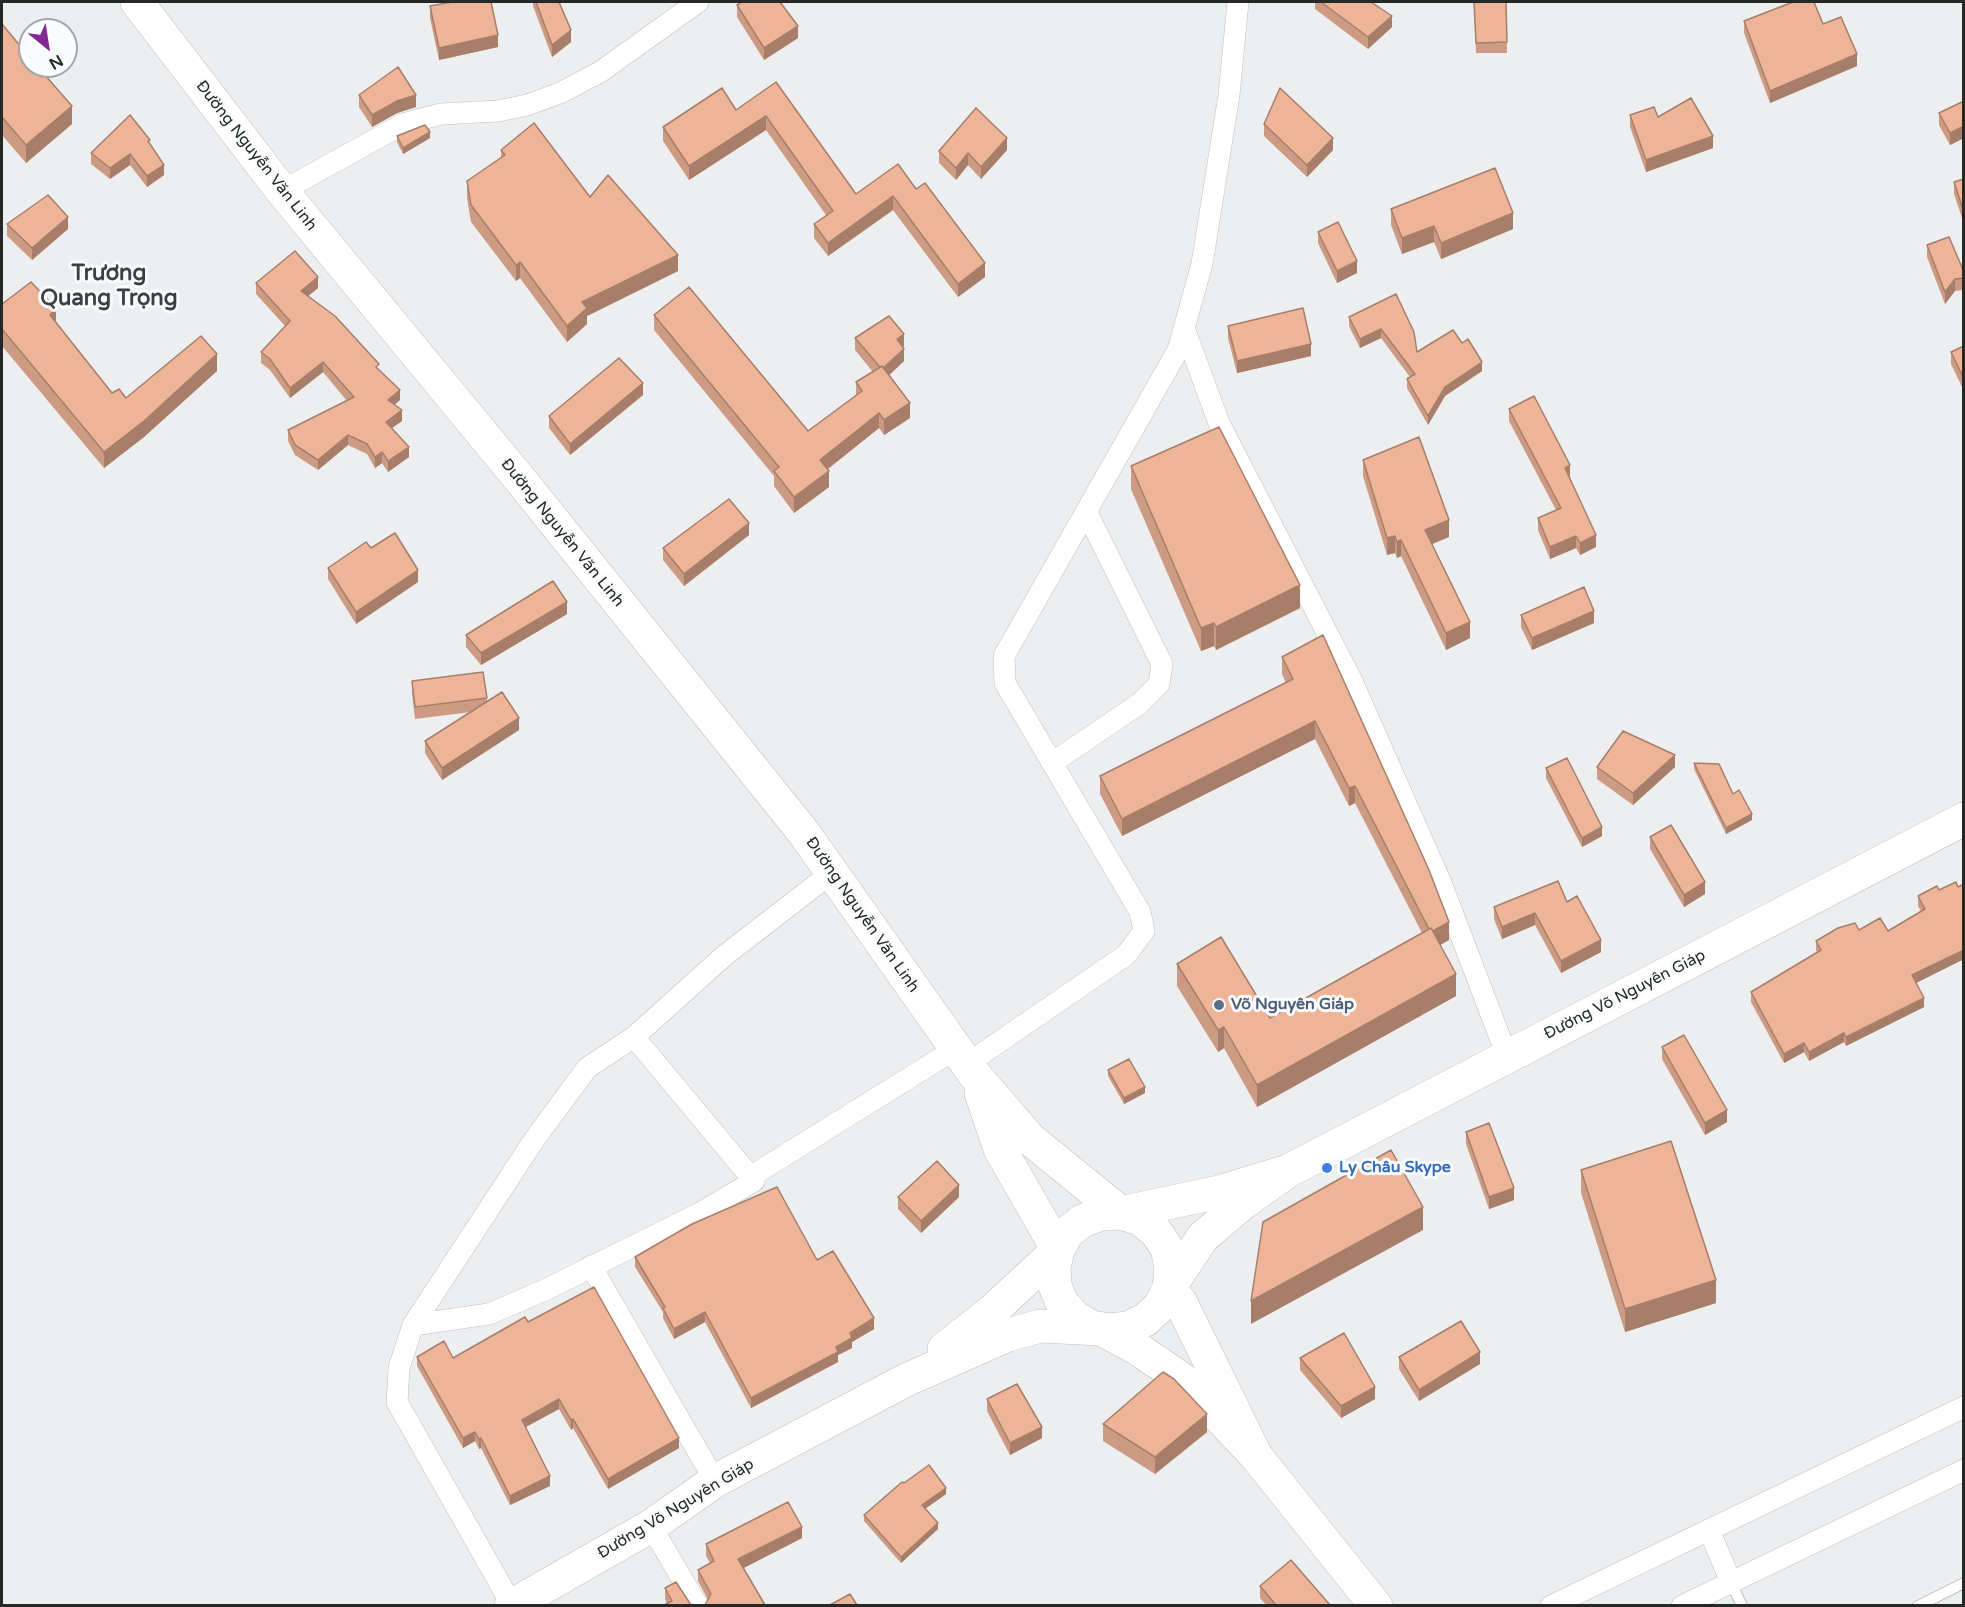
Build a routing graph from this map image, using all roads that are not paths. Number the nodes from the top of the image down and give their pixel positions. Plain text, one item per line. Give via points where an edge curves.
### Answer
1 (137, 2) edge
2 (698, 2) edge
3 (1238, 2) edge
4 (282, 191) junction
5 (1184, 328) junction
6 (1087, 513) junction
7 (1052, 763) junction
8 (1964, 819) edge
9 (830, 874) junction
10 (634, 1037) junction
11 (1507, 1056) junction
12 (966, 1062) junction
13 (1288, 1171) junction
14 (750, 1178) junction
15 (1121, 1213) junction
16 (1058, 1250) junction
17 (591, 1266) junction
18 (1169, 1288) junction
19 (412, 1325) junction
20 (1101, 1329) junction
21 (906, 1380) junction
22 (1964, 1407) edge
23 (1256, 1456) junction
24 (1964, 1470) edge
25 (715, 1481) junction
26 (651, 1526) junction
27 (1709, 1530) junction
28 (1731, 1582) junction
29 (1964, 1582) edge
30 (512, 1605) edge
31 (698, 1605) edge
32 (1376, 1605) edge
33 (1551, 1605) edge
34 (1682, 1605) edge
35 (1743, 1605) edge
36 (1918, 1605) edge

1 - 4 main road, Đường Nguyễn Văn Linh
2 - 4 street via 600,72 560,93 507,109 441,114 403,124
3 - 5 street via 1229,95 1202,264
4 - 9 main road, Đường Nguyễn Văn Linh via 804,833
5 - 6 street via 1178,350
5 - 11 street via 1219,423 1352,681 1441,884
6 - 7 street via 1005,656 1005,683
6 - 7 street via 1162,664 1159,684 1139,704
7 - 12 street via 1140,912 1144,931 1125,955
8 - 11 main road, Đường Võ Nguyên Giáp
9 - 10 street via 724,956
9 - 12 main road, Đường Nguyễn Văn Linh
10 - 14 street
10 - 19 street via 587,1068 534,1140
11 - 13 main road, Đường Võ Nguyên Giáp
12 - 14 street
12 - 15 main road, Đường Nguyễn Văn Linh via 1030,1139
12 - 16 main road, Đường Nguyễn Văn Linh via 1000,1149
13 - 15 main road, Đường Võ Nguyên Giáp via 1219,1192
13 - 18 main road, Đường Võ Nguyên Giáp via 1203,1237
14 - 17 street via 754,1181 700,1213
15 - 16 main road via 1101,1214 1082,1221 1067,1233
15 - 18 main road via 1140,1219 1167,1248
16 - 20 main road via 1053,1267 1062,1303 1075,1317
16 - 21 main road, Đường Võ Nguyên Giáp via 992,1312
17 - 19 street via 489,1314
17 - 25 street
18 - 20 main road via 1160,1306 1145,1320 1128,1328
18 - 23 main road via 1181,1303
19 - 30 street via 399,1368 397,1402
20 - 21 main road, Đường Võ Nguyên Giáp via 1041,1326 1008,1335
20 - 23 main road via 1186,1382
21 - 25 main road, Đường Võ Nguyên Giáp
22 - 27 street
23 - 32 main road
24 - 28 street
25 - 26 main road, Đường Võ Nguyên Giáp
26 - 30 main road, Đường Võ Nguyên Giáp
26 - 31 street
27 - 28 street
27 - 33 street
28 - 34 street
28 - 35 lane
29 - 36 lane

